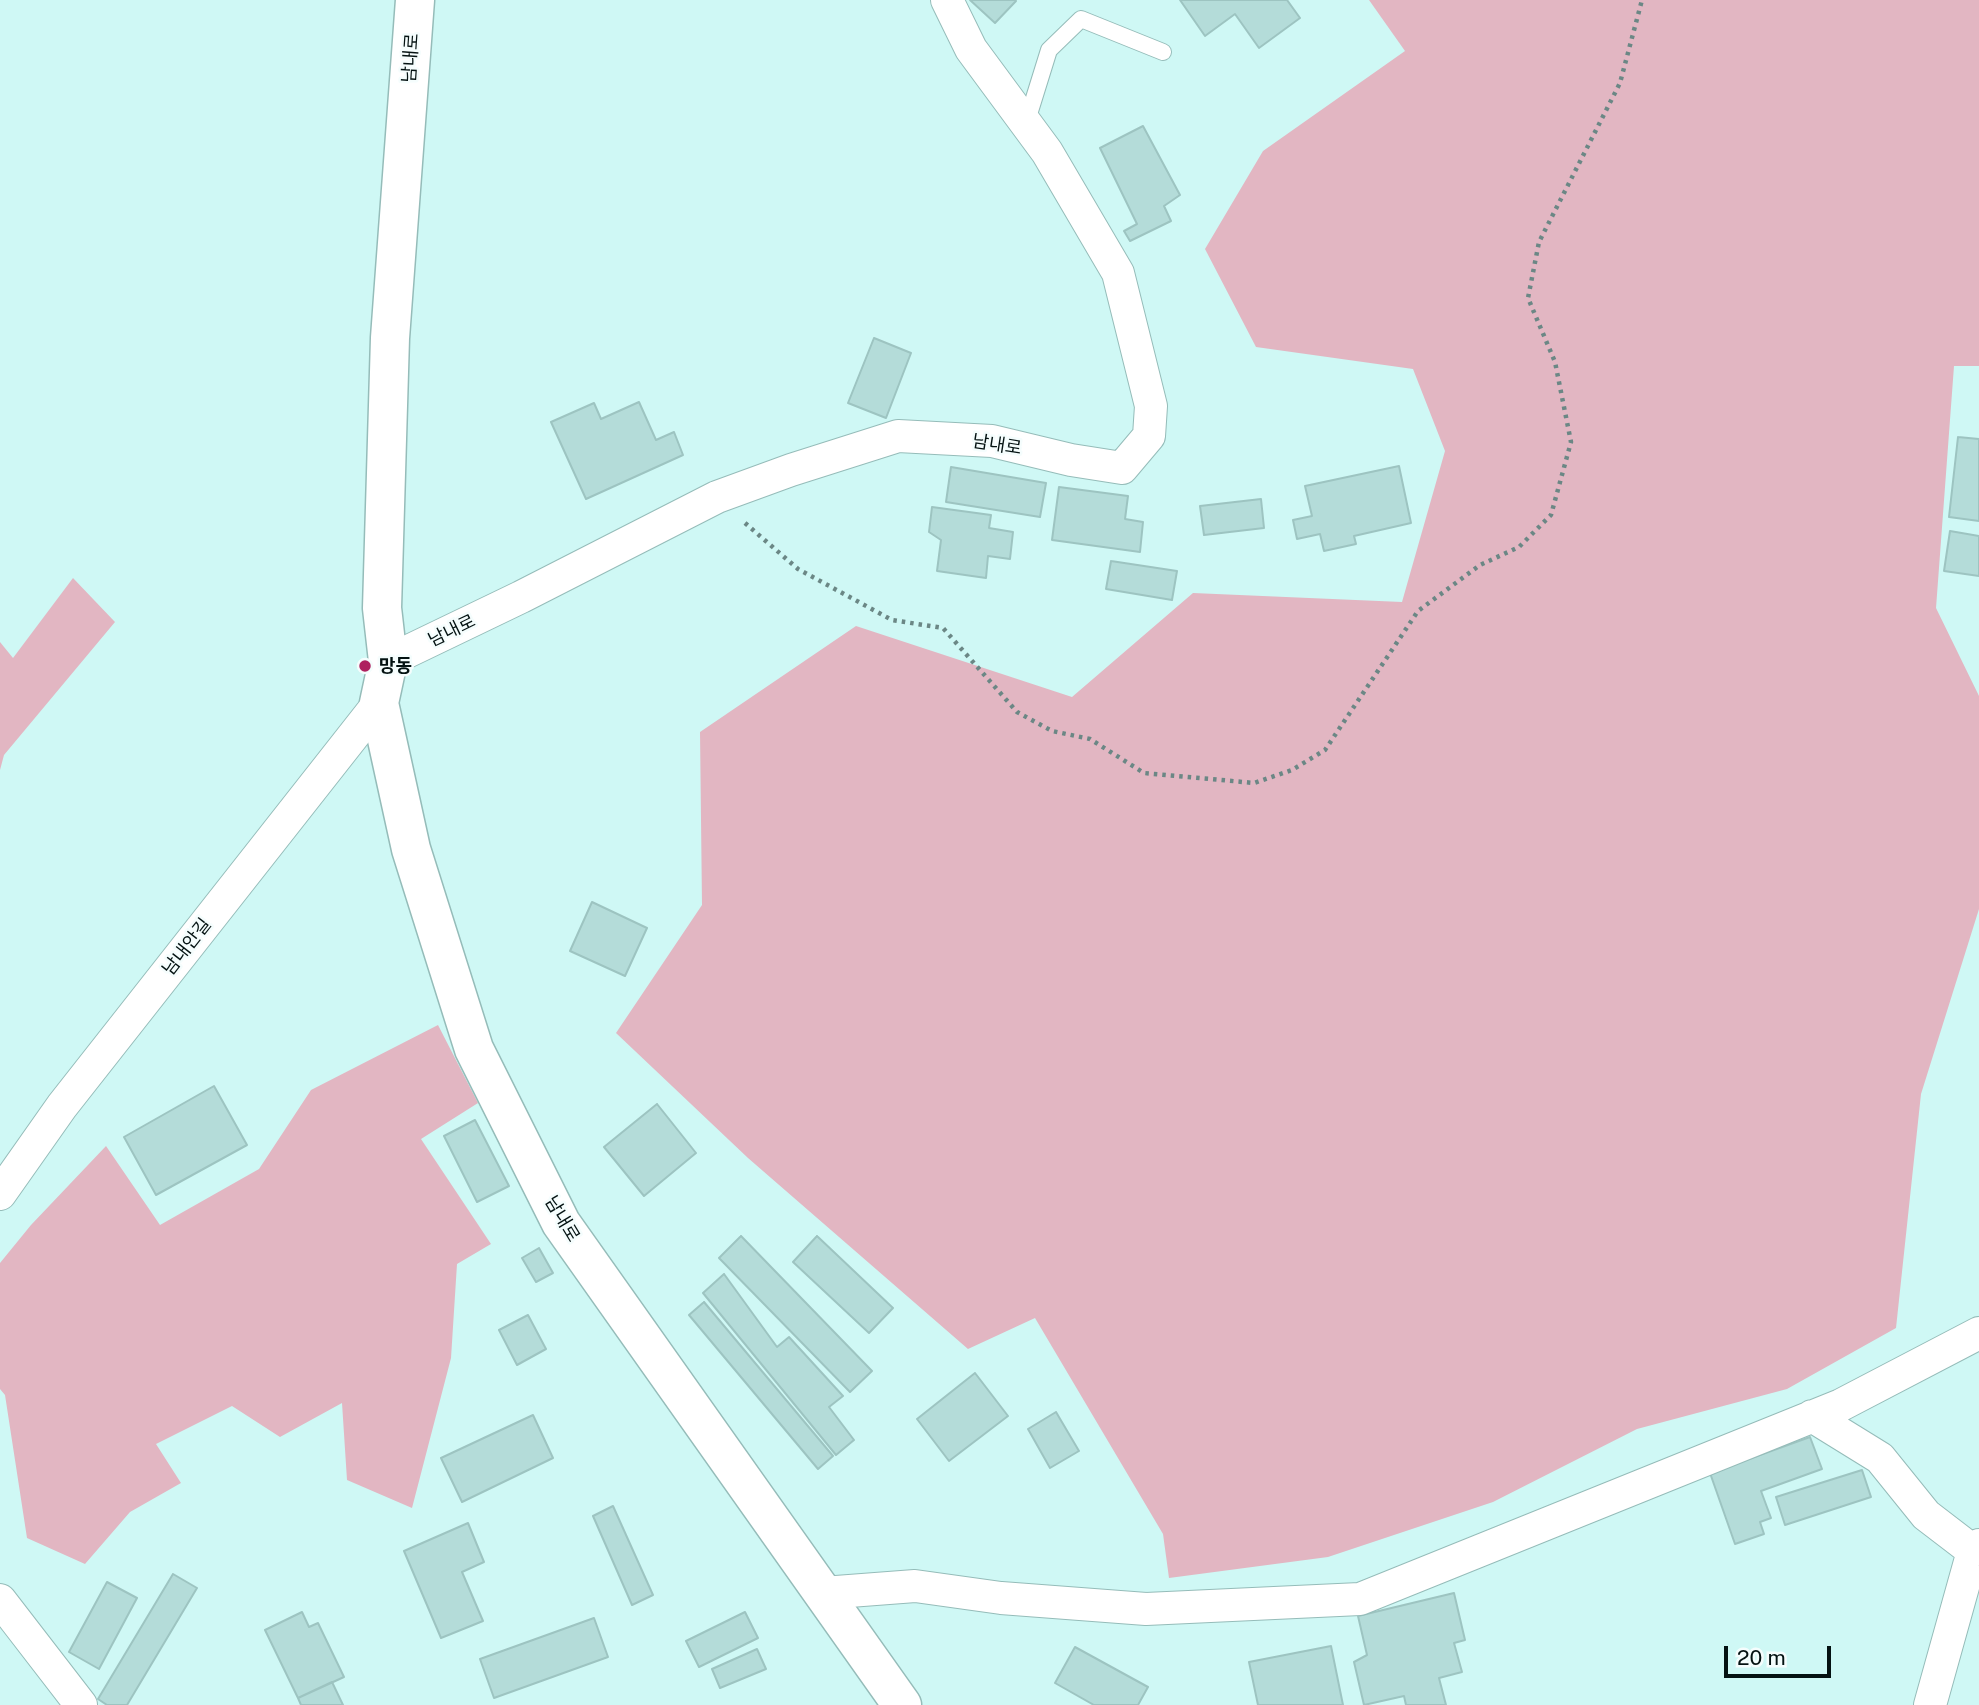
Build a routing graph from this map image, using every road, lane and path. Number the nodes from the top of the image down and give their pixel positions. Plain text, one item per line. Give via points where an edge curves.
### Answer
1 (415, 0) edge
2 (947, 0) edge
3 (1642, 0) edge
4 (1163, 52) dead end
5 (1026, 124) junction
6 (717, 498) junction
7 (388, 661) junction
8 (379, 703) junction
9 (0, 1194) edge
10 (1979, 1333) edge
11 (1812, 1416) junction
12 (1976, 1548) edge
13 (823, 1593) junction
14 (0, 1600) edge
15 (81, 1705) edge
16 (902, 1705) edge
17 (1930, 1705) edge

1 - 7 street, 남내로 via 390,338 382,608
2 - 5 street, 남내로 via 971,49
3 - 6 path via 1620,83 1539,242 1528,298 1555,362 1571,442 1551,515 1519,547 1480,565 1418,611 1325,750 1292,771 1254,783 1144,773 1090,740 1052,731 1017,712 943,628 892,620 798,569
4 - 5 lane via 1081,19 1048,50
5 - 6 street, 남내로 via 1118,273 1151,406 1149,436 1122,468 992,441 898,436
6 - 7 street, 남내로
7 - 8 street, 남내로
8 - 9 street, 남내안길 via 62,1106
8 - 13 street, 남내로 via 411,849 474,1049 561,1223
10 - 11 street
11 - 12 street via 1880,1458 1926,1515
11 - 13 street via 1360,1599 1146,1609 915,1586
12 - 17 street
13 - 16 street, 남내로
14 - 15 street

